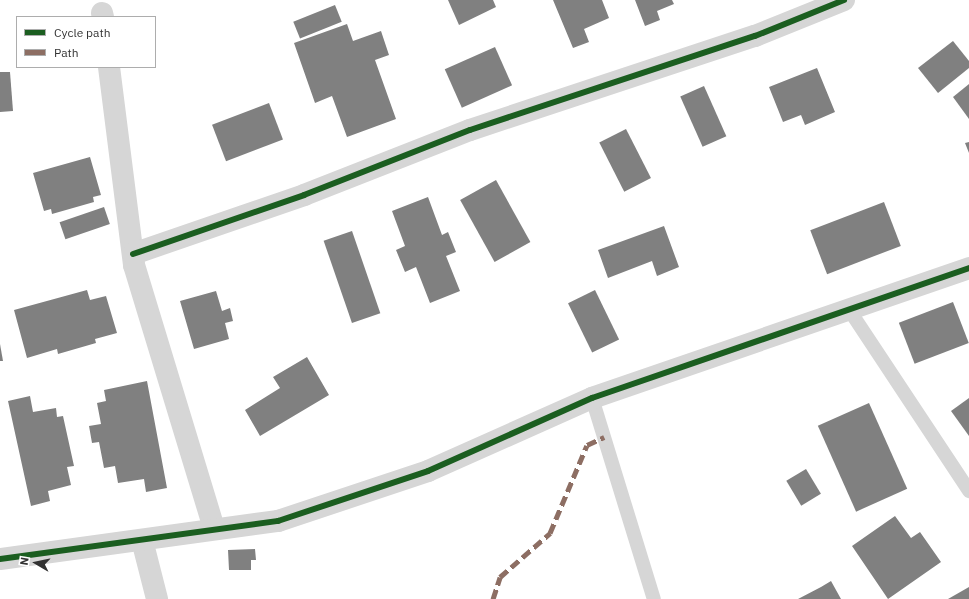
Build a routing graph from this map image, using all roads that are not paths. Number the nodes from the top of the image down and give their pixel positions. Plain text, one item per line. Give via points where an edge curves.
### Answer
1 (844, 0) edge
2 (109, 68) edge
3 (133, 254) junction
4 (969, 268) edge
5 (850, 311) junction
6 (592, 398) junction
7 (969, 491) edge
8 (214, 530) junction
9 (142, 540) junction
10 (0, 559) edge
11 (157, 599) edge
12 (654, 599) edge

1 - 3 street via 755,36 470,130 304,195
2 - 3 street
3 - 8 street via 134,265
4 - 5 street
5 - 6 street
5 - 7 lane
6 - 8 street via 428,471 278,521
6 - 12 lane
8 - 9 street
9 - 10 street
9 - 11 street

